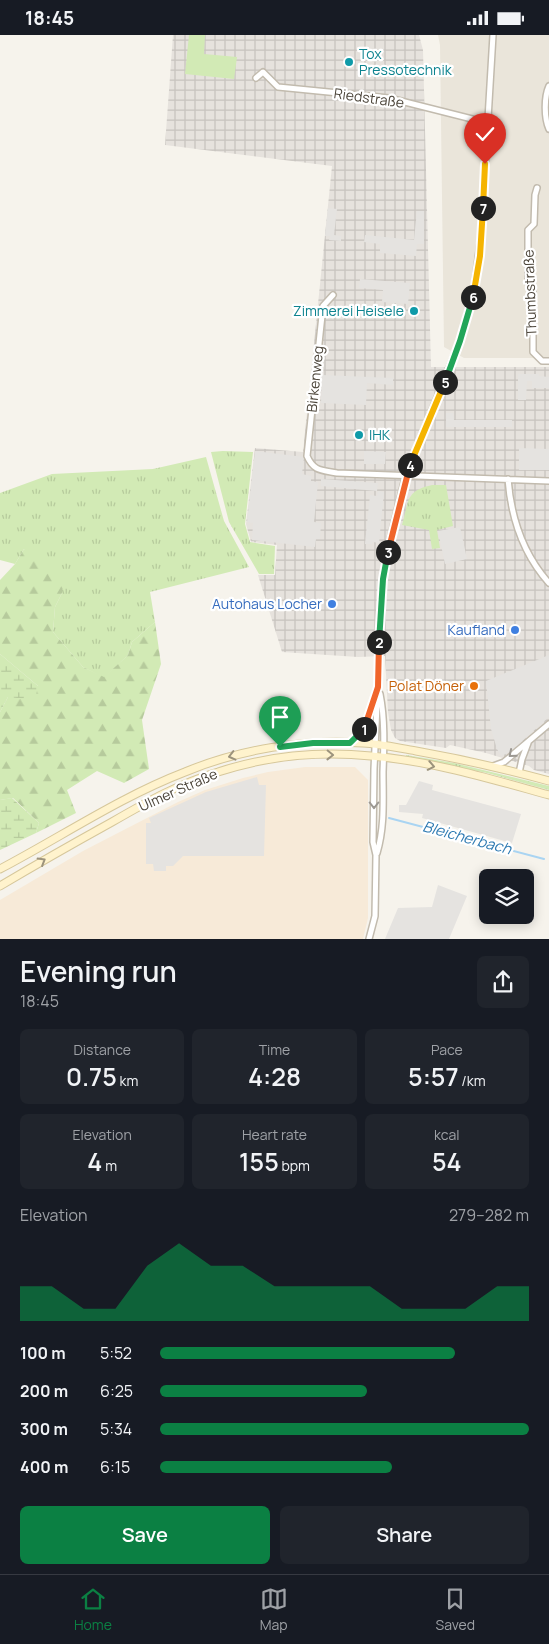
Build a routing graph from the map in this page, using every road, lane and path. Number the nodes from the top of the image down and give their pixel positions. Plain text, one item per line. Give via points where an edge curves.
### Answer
1 (492, 35) edge
2 (256, 78) dead end
3 (549, 86) edge
4 (488, 123) junction
5 (549, 129) edge
6 (537, 188) dead end
7 (333, 295) dead end
8 (549, 361) edge
9 (406, 474) junction
10 (508, 479) junction
11 (549, 481) edge
12 (549, 583) edge
13 (378, 687) junction
14 (549, 724) edge
15 (530, 740) junction
16 (350, 743) junction
17 (375, 745) junction
18 (383, 746) junction
19 (374, 756) junction
20 (383, 757) junction
21 (494, 766) junction
22 (519, 773) junction
23 (549, 781) edge
24 (549, 795) edge
25 (376, 855) junction
26 (0, 869) edge
27 (0, 887) edge
28 (369, 939) edge

1 - 4 street
2 - 4 street, Riedstraße via 263,72 278,87 389,99
3 - 5 street via 546,92 546,123
4 - 9 street via 482,236 472,302 452,363
6 - 8 street, Thumbstraße via 534,224 528,230 528,283 533,289 533,351 542,361
7 - 9 street, Birkenweg via 324,306 307,456 311,466 337,473
9 - 10 street
9 - 13 street via 383,579
10 - 11 street
10 - 12 street via 519,535
13 - 16 street via 366,726
13 - 17 street
13 - 18 street
14 - 15 street
15 -> 21 street
15 - 22 street
16 - 17 main road, Ulmer Straße
16 -> 26 main road, Ulmer Straße via 280,747 213,761 155,785
17 - 18 main road, Ulmer Straße
17 - 19 street
18 - 20 street
18 - 21 main road, Ulmer Straße
19 - 20 main road, Ulmer Straße
19 -> 25 street
27 -> 19 main road, Ulmer Straße via 133,810 217,772 311,754
20 -> 24 main road, Ulmer Straße via 481,776
20 - 25 street via 383,810
21 - 22 main road, Ulmer Straße
22 - 23 main road, Ulmer Straße
25 - 28 street via 375,916

